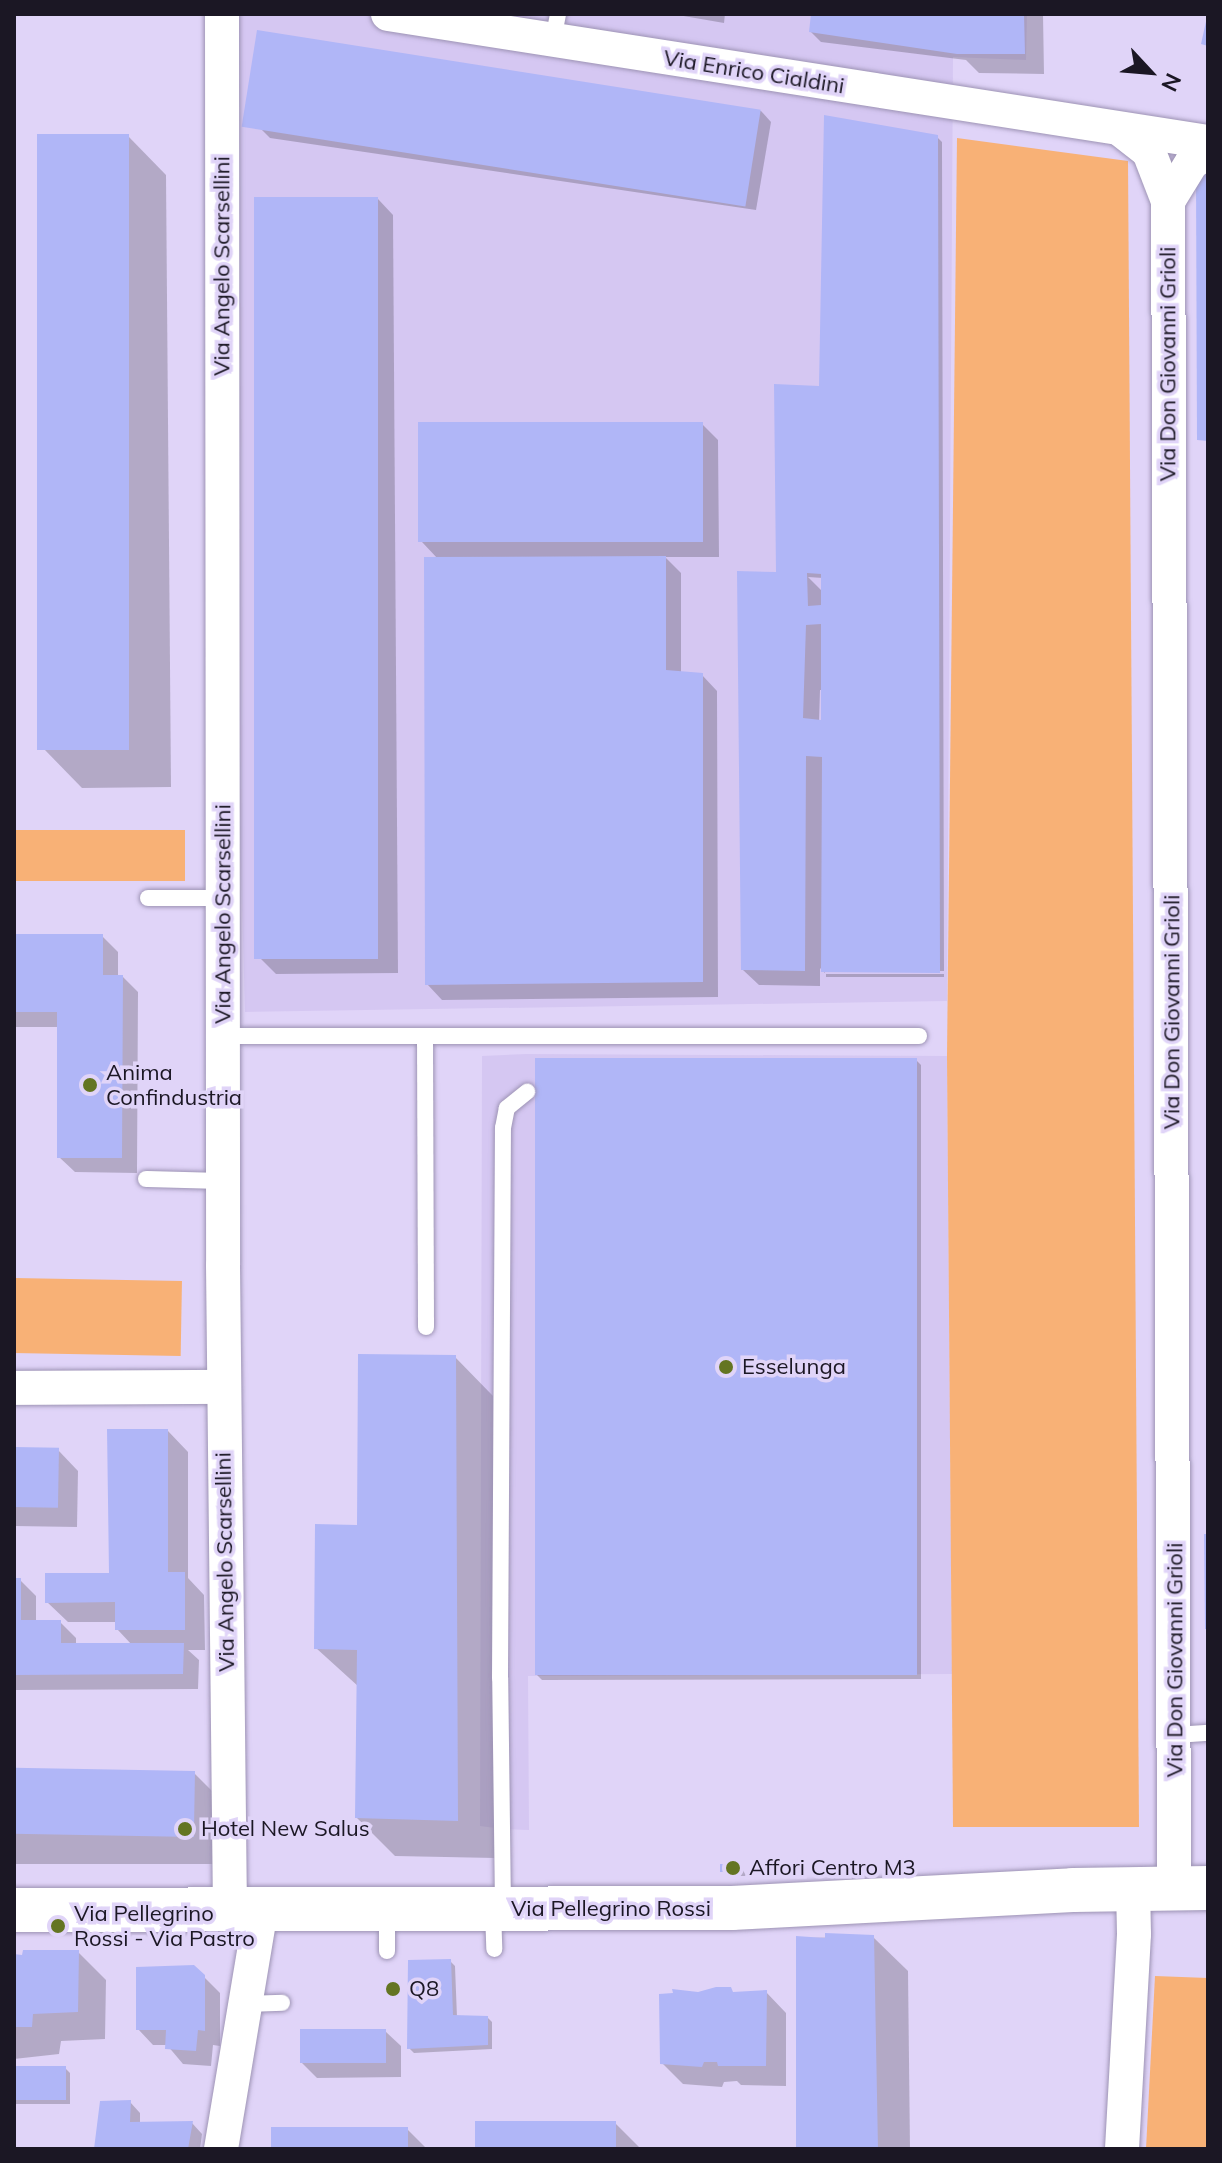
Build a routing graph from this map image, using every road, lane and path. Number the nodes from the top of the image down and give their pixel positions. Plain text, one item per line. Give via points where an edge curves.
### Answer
1 (222, 14) edge
2 (388, 14) edge
3 (556, 27) edge
4 (1120, 129) junction
5 (1208, 142) edge
6 (1208, 153) edge
7 (1168, 201) junction
8 (148, 898) dead end
9 (223, 898) junction
10 (223, 1036) junction
11 (425, 1036) junction
12 (919, 1036) dead end
13 (527, 1092) dead end
14 (146, 1179) dead end
15 (223, 1181) junction
16 (426, 1327) dead end
17 (224, 1387) junction
18 (14, 1388) edge
19 (1192, 1734) edge
20 (1171, 1888) edge
21 (14, 1910) edge
22 (245, 1910) junction
23 (497, 1922) junction
24 (282, 2003) dead end
25 (247, 2004) junction
26 (221, 2149) edge
27 (1122, 2149) edge

1 - 9 street, Via Angelo Scarsellini
2 - 3 street, Via Enrico Cialdini
3 - 4 street, Via Enrico Cialdini
4 - 5 street, Via Enrico Cialdini
4 - 7 street via 1149,152
6 - 7 street via 1192,162
7 - 19 street, Via Don Giovanni Grioli
8 - 9 lane
9 - 10 street, Via Angelo Scarsellini
10 - 11 lane
10 - 15 street, Via Angelo Scarsellini
11 - 12 lane
11 - 16 lane
13 - 23 lane via 507,1108 503,1128
14 - 15 lane
15 - 17 street, Via Angelo Scarsellini
17 - 18 street
17 - 22 street, Via Angelo Scarsellini
19 - 20 street, Via Don Giovanni Grioli
20 - 23 main road, Via Pellegrino Rossi
20 - 27 street, Via Don Giovanni Grioli via 1134,1934
21 - 22 main road, Via Pellegrino Rossi
22 - 23 main road, Via Pellegrino Rossi via 387,1930
22 - 25 street, Via Angelo Scarsellini
24 - 25 lane
25 - 26 street, Via Angelo Scarsellini

